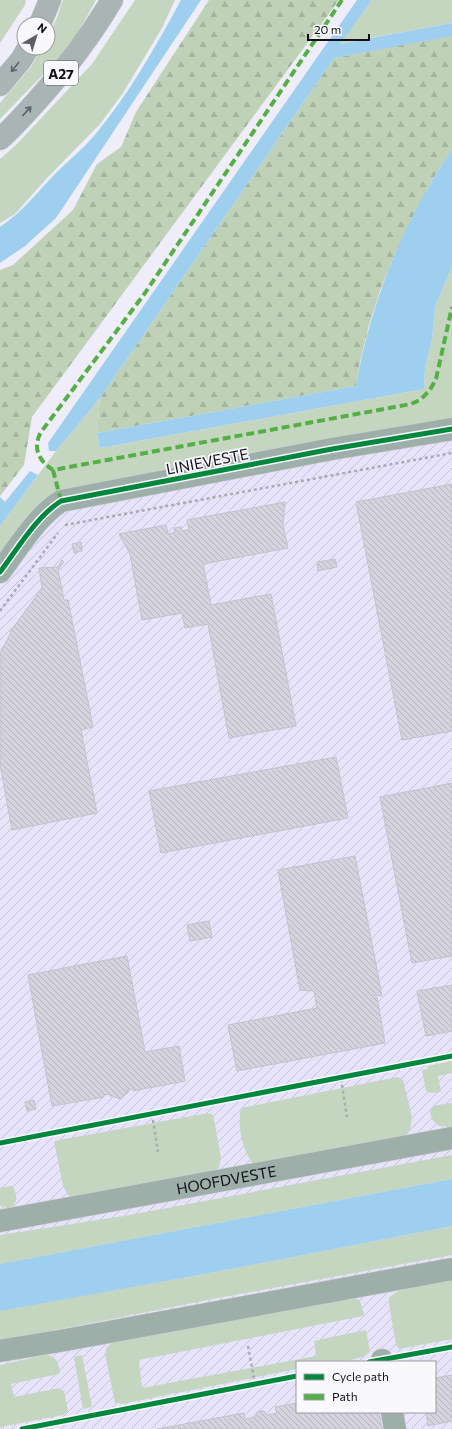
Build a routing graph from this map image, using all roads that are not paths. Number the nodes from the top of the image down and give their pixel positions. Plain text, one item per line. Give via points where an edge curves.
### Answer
1 (50, 0) edge
2 (112, 0) edge
3 (43, 16) edge
4 (23, 56) edge
5 (0, 86) edge
6 (0, 139) edge
7 (452, 429) edge
8 (0, 572) edge
9 (452, 1138) edge
10 (0, 1221) edge
11 (452, 1269) edge
12 (0, 1351) edge
13 (392, 1413) edge
14 (395, 1429) edge

1 - 3 highway
6 -> 2 highway, A27 via 60,74 102,18
4 -> 5 highway, A27
7 - 8 street, LINIEVESTE via 61,501 41,517
9 - 10 street, HOOFDVESTE
11 - 12 street
13 - 14 street

